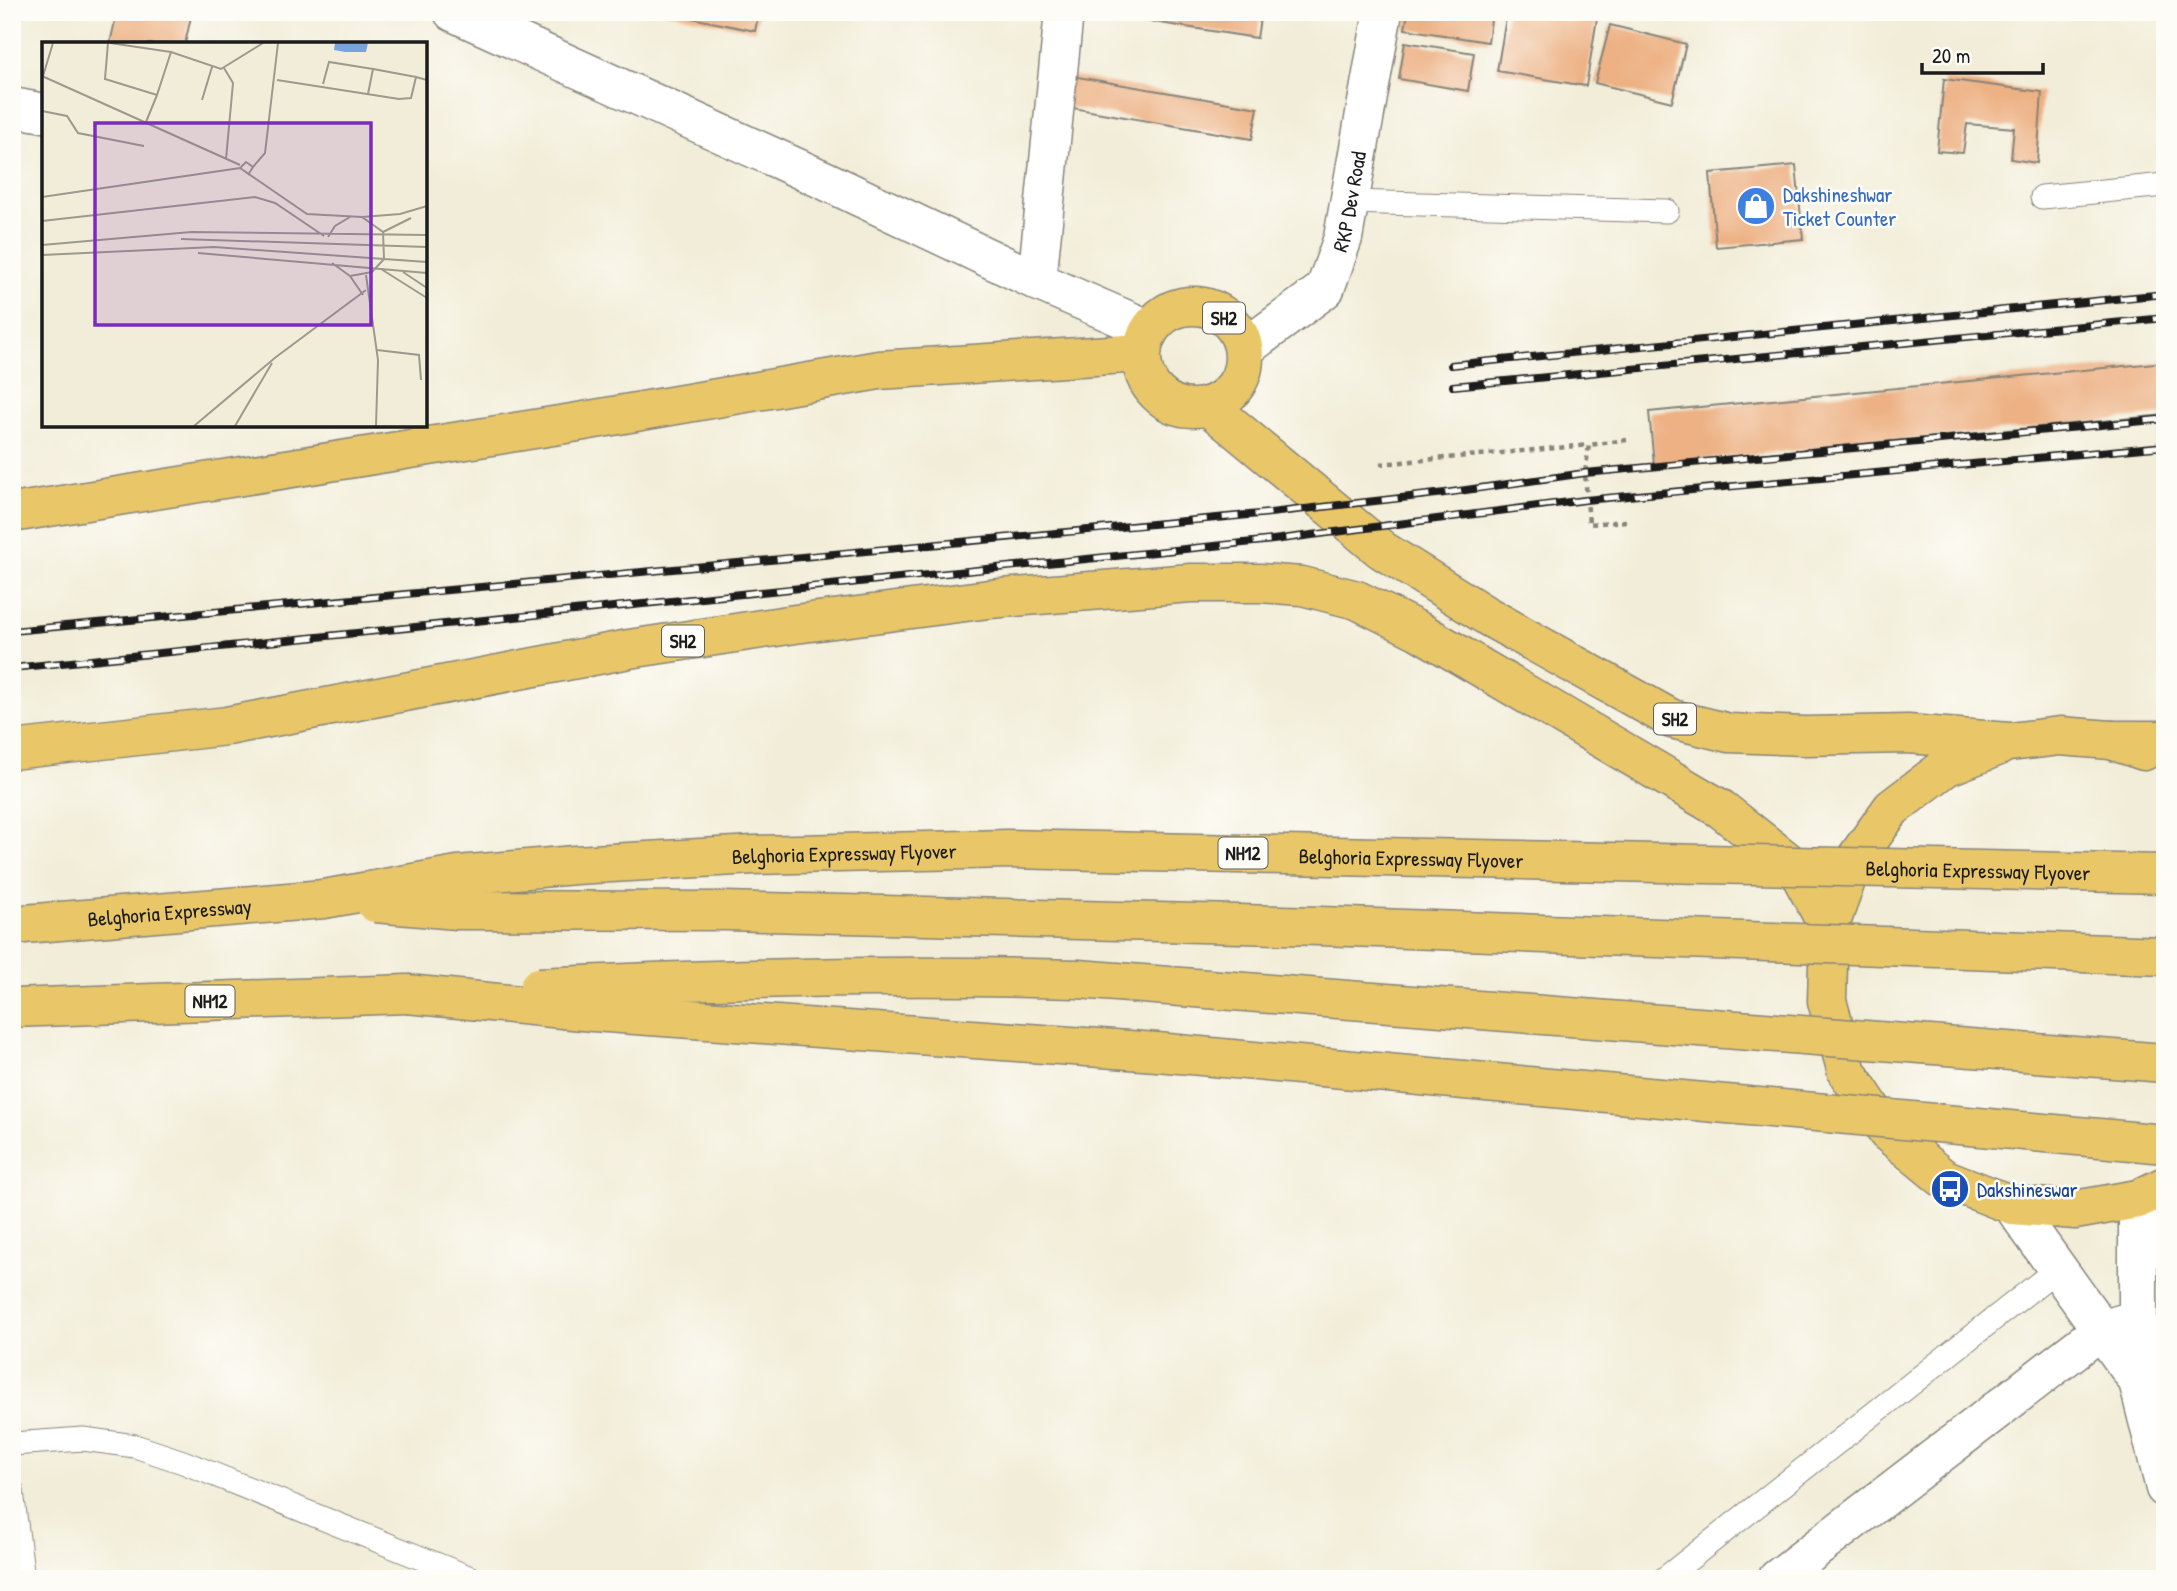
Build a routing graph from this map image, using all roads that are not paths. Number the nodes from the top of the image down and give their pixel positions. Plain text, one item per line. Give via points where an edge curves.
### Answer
1 (453, 12) edge
2 (1064, 12) edge
3 (1383, 12) edge
4 (12, 107) edge
5 (42, 113) edge
6 (2165, 185) edge
7 (2042, 197) dead end
8 (1350, 202) junction
9 (1667, 211) dead end
10 (1037, 281) junction
11 (1144, 341) junction
12 (1244, 349) junction
13 (1208, 406) junction
14 (12, 513) edge
15 (1382, 551) junction
16 (1357, 600) junction
17 (2111, 740) junction
18 (2165, 740) edge
19 (2010, 742) junction
20 (12, 750) edge
21 (2165, 759) edge
22 (2165, 874) edge
23 (324, 899) junction
24 (12, 925) edge
25 (1829, 928) junction
26 (2165, 956) edge
27 (407, 994) junction
28 (12, 1009) edge
29 (2165, 1062) edge
30 (2165, 1144) edge
31 (2151, 1193) edge
32 (2012, 1205) junction
33 (2057, 1269) junction
34 (2138, 1319) junction
35 (2101, 1330) junction
36 (2138, 1381) junction
37 (12, 1444) edge
38 (2165, 1488) edge
39 (12, 1491) edge
40 (23, 1579) edge
41 (473, 1579) edge
42 (1664, 1579) edge
43 (1777, 1579) edge

1 - 10 street
2 - 10 street
3 - 8 street, RKP Dev Road
4 - 5 street
6 - 7 lane
8 - 9 lane
8 - 12 street, RKP Dev Road via 1325,289
10 - 11 street
11 - 12 main road, SH2 via 1166,312 1191,305 1215,310 1234,326
11 - 13 main road via 1144,377 1159,398 1182,408
11 - 14 main road via 879,370
12 - 13 main road, SH2 via 1242,373 1229,395
13 - 15 main road, SH2
15 - 16 main road
15 - 19 main road, SH2 via 1487,617 1672,719 1729,733 1908,734
16 - 20 main road, SH2 via 1302,586 1260,583 1191,583 989,599 629,649 227,726
16 - 25 main road, SH2 via 1419,631 1721,809 1797,869
17 - 18 main road
17 - 19 main road, SH2 via 2060,736
17 - 21 main road, SH2
19 - 25 main road, SH2 via 1946,767 1892,808 1852,864
22 - 23 main road, Belghoria Expressway Flyover / NH12, bridge via 1008,849 575,865 458,875
23 - 24 main road, Belghoria Expressway / NH12
23 - 26 main road, bridge via 457,910 725,911 1320,926
25 - 32 main road, SH2 via 1827,1001 1847,1072 1886,1132 1943,1178
27 - 28 main road, NH12
27 - 29 main road, NH12, bridge via 673,980 939,975 1078,979
27 - 30 main road, bridge via 593,1012 1157,1052
31 - 32 main road, SH2 via 2075,1210
31 - 34 street
32 - 33 street
33 - 35 street
33 - 42 lane
34 - 35 street
34 - 36 street
35 - 36 street
35 - 43 street
36 - 38 street
37 - 41 lane via 83,1439 135,1446
39 - 40 lane

